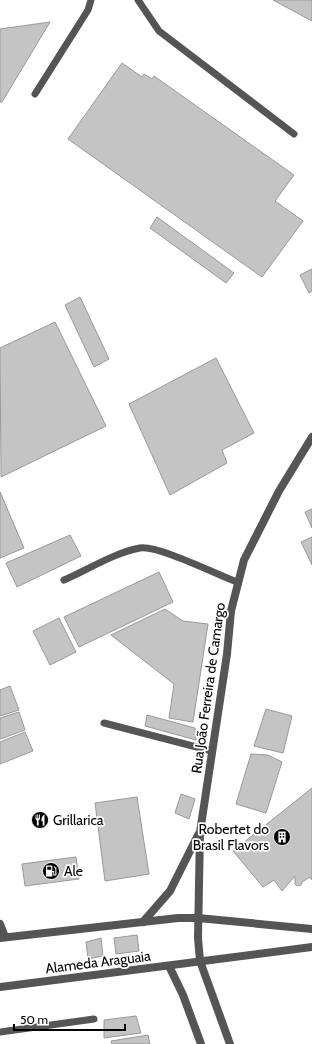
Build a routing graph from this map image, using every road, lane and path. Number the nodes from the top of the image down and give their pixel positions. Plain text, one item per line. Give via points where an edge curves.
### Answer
1 (91, 0) edge
2 (138, 0) edge
3 (35, 94) dead end
4 (294, 134) dead end
5 (312, 437) edge
6 (64, 580) dead end
7 (237, 582) junction
8 (104, 723) dead end
9 (212, 751) junction
10 (200, 832) junction
11 (198, 918) junction
12 (143, 922) junction
13 (0, 924) edge
14 (312, 929) edge
15 (3, 938) edge
16 (312, 948) edge
17 (200, 961) junction
18 (169, 966) junction
19 (0, 987) edge
20 (94, 1019) dead end
21 (0, 1032) edge
22 (201, 1044) edge
23 (230, 1044) edge

1 - 3 lane via 88,10
2 - 4 lane via 159,31
5 - 7 street, Rua João Ferreira de Camargo via 279,491 244,560
6 - 7 lane via 142,547 163,552
7 - 9 street, Rua João Ferreira de Camargo
8 - 9 lane
9 - 10 street, Rua João Ferreira de Camargo
10 - 11 street, Rua João Ferreira de Camargo
10 - 12 street via 170,891
11 - 12 street
11 - 14 street
11 - 17 street, Rua João Ferreira de Camargo
12 - 15 street
13 - 15 street
16 - 17 street, Alameda Araguaia
17 - 18 street, Alameda Araguaia
17 - 23 street, Rua João Ferreira de Camargo
18 - 19 street, Alameda Araguaia
18 - 22 street
20 - 21 lane

